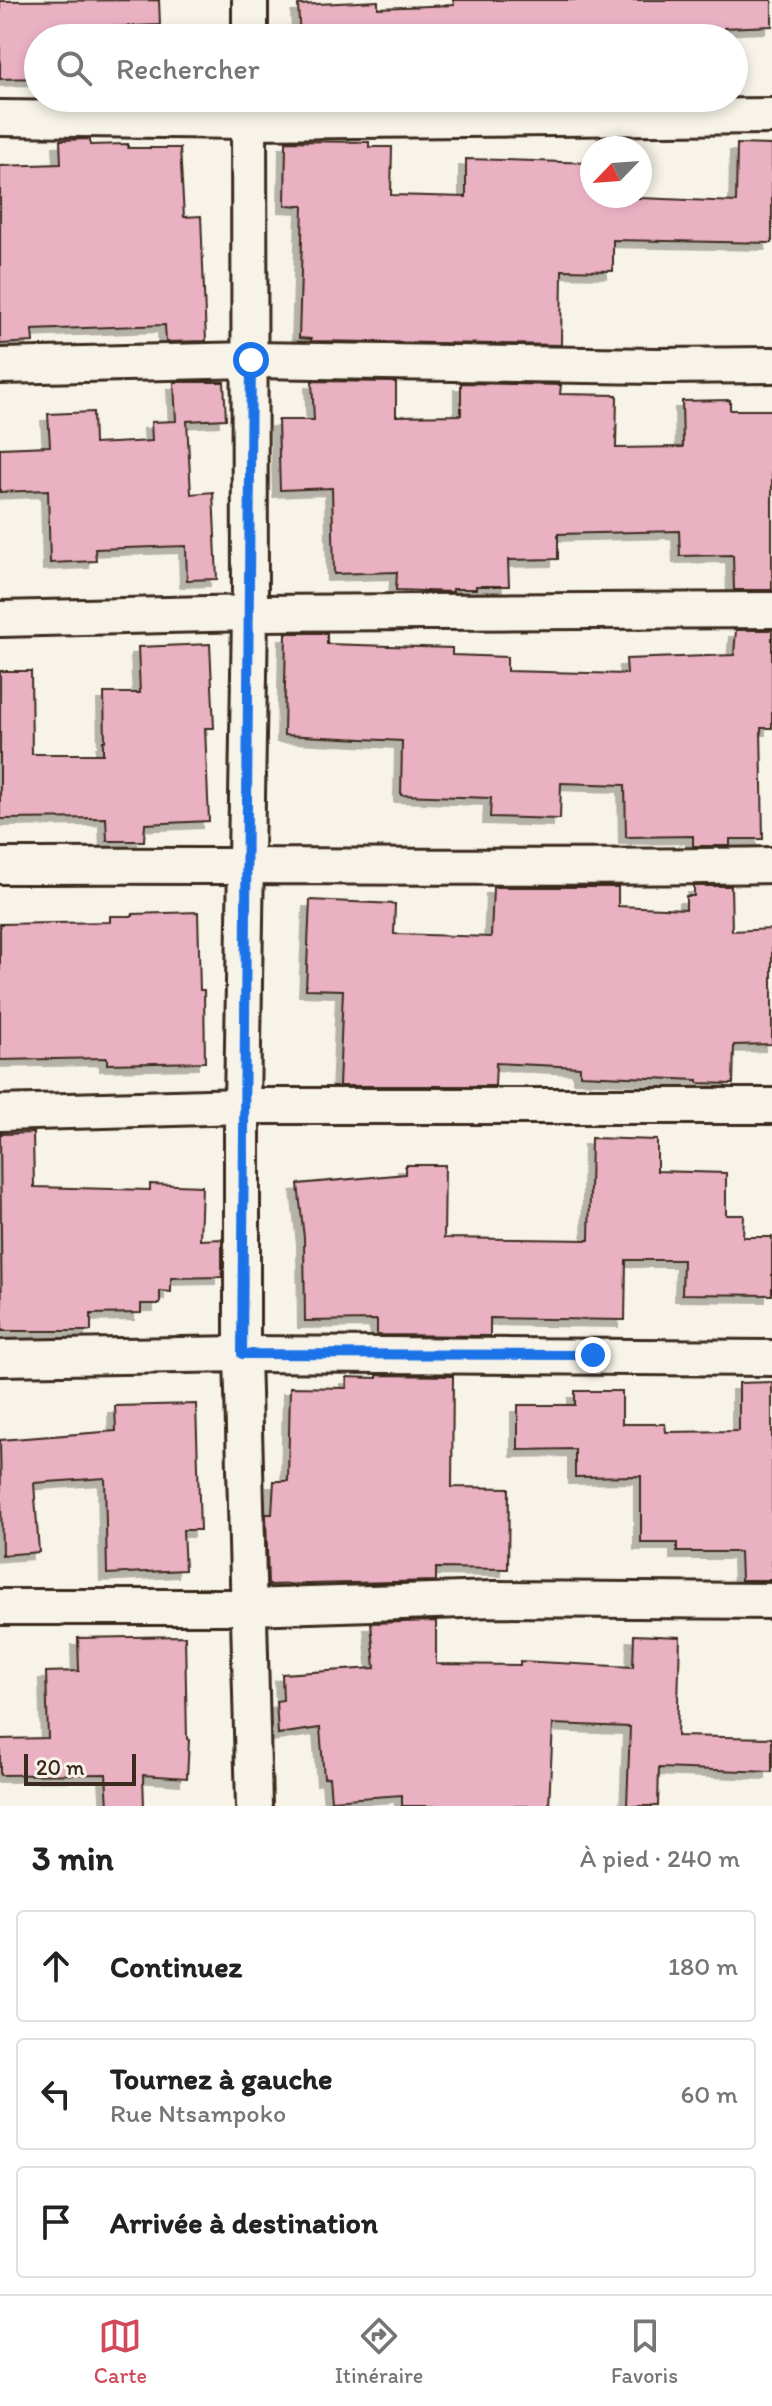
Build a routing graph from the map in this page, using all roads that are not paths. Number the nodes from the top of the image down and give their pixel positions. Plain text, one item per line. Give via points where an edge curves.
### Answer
1 (250, 0) edge
2 (250, 24) edge
3 (166, 112) edge
4 (249, 112) edge
5 (473, 112) edge
6 (772, 116) edge
7 (0, 118) edge
8 (251, 360) junction
9 (772, 365) edge
10 (0, 366) edge
11 (772, 610) edge
12 (250, 613) junction
13 (0, 619) edge
14 (246, 865) junction
15 (772, 865) edge
16 (0, 866) edge
17 (242, 1106) junction
18 (772, 1106) edge
19 (0, 1113) edge
20 (242, 1354) junction
21 (0, 1358) edge
22 (772, 1358) edge
23 (772, 1601) edge
24 (0, 1607) edge
25 (248, 1607) junction
26 (254, 1806) edge

1 - 2 street
3 - 7 street
4 - 8 street
5 - 6 street
8 - 9 street
8 - 10 street
8 - 12 street
11 - 12 street
12 - 13 street
12 - 14 street
14 - 15 street
14 - 16 street
14 - 17 street
17 - 18 street
17 - 19 street
17 - 20 street
20 - 21 street
20 - 22 street
20 - 25 street
23 - 25 street via 494,1599
24 - 25 street
25 - 26 street

